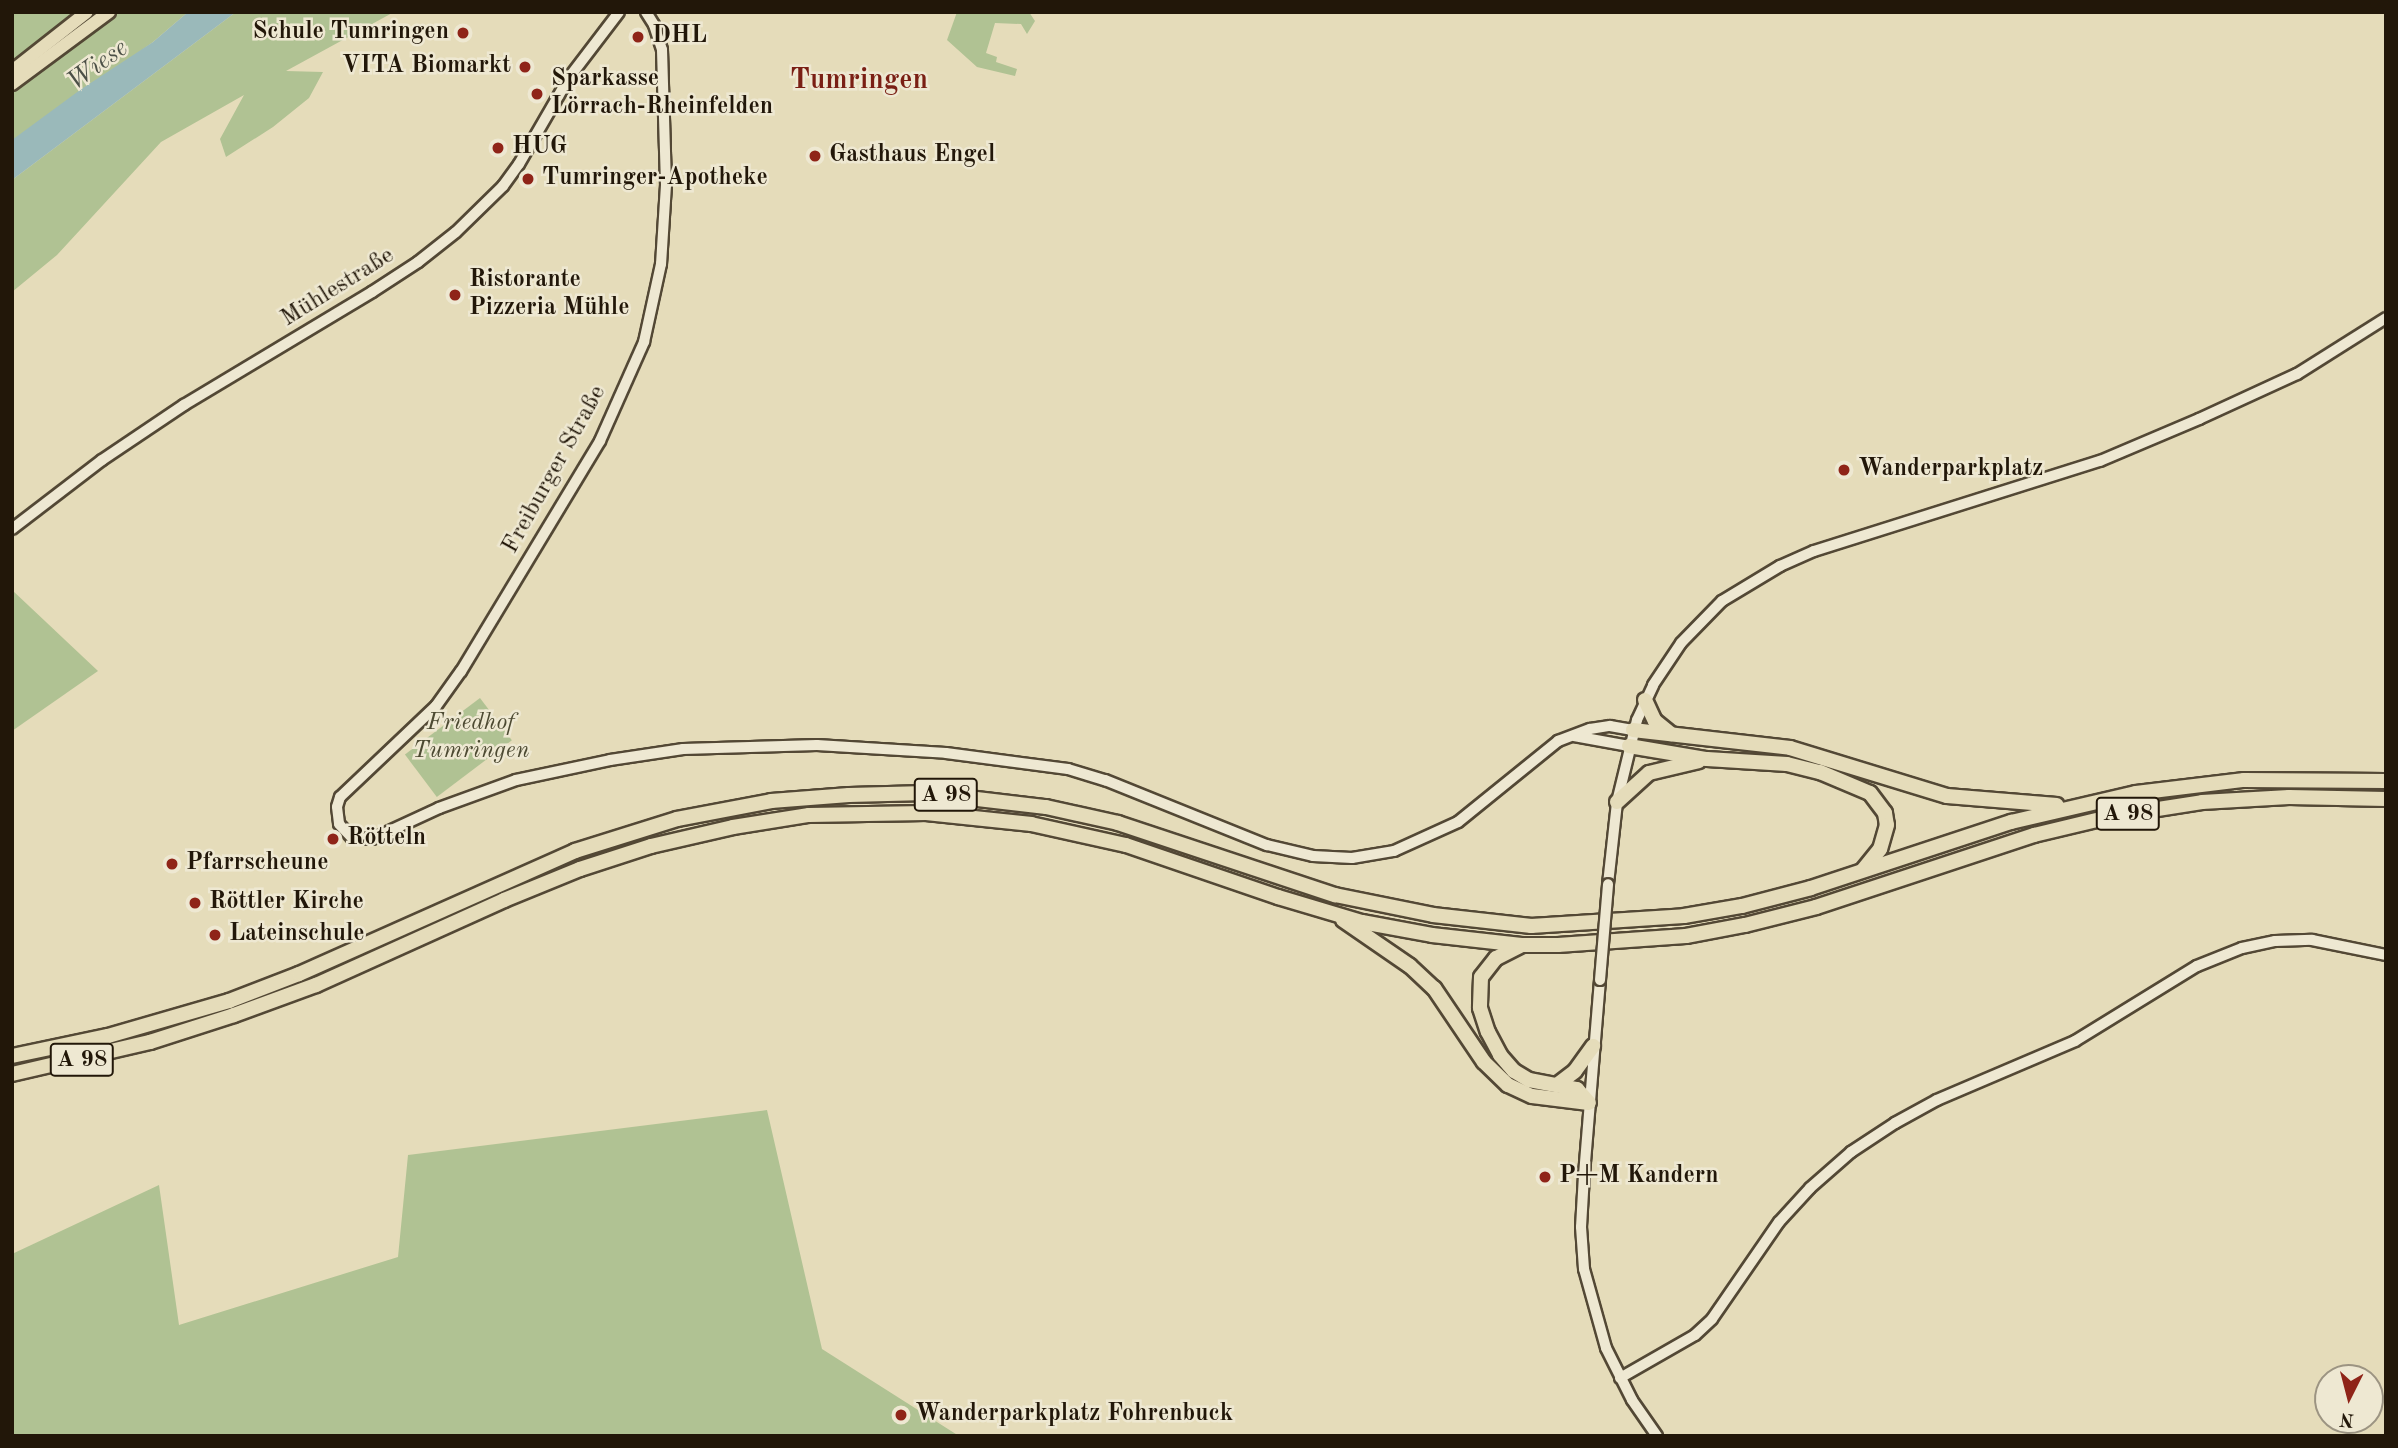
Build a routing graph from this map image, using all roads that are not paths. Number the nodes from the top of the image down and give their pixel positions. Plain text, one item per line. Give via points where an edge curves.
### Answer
1 (87, 12) edge
2 (109, 12) edge
3 (619, 12) edge
4 (646, 12) edge
5 (12, 71) edge
6 (12, 84) edge
7 (2386, 318) edge
8 (12, 529) edge
9 (1645, 700) junction
10 (1633, 730) junction
11 (1571, 736) junction
12 (1675, 736) junction
13 (1629, 746) junction
14 (1707, 759) junction
15 (2386, 780) edge
16 (2386, 799) edge
17 (1617, 802) junction
18 (2069, 806) junction
19 (1862, 871) junction
20 (1332, 914) junction
21 (1521, 945) junction
22 (2386, 955) edge
23 (1593, 1046) junction
24 (12, 1056) edge
25 (12, 1074) edge
26 (1558, 1084) junction
27 (1589, 1103) junction
28 (1620, 1378) junction
29 (1657, 1436) edge

1 - 5 main road
2 - 6 main road
3 - 8 street, Mühlestraße via 568,79 503,186 456,232 372,292 184,405
4 - 11 street, Freiburger Straße via 662,50 666,186 661,264 644,342 604,435 461,671 436,706 346,790 337,807 344,831 362,841 384,835 484,790 573,767 683,749 817,746 958,754 1068,769 1267,845 1313,856 1352,858 1394,851 1458,822 1544,750
7 - 9 street via 2297,374 2100,461 1814,551 1780,566 1722,601 1701,620 1663,668
9 - 10 street
9 - 12 highway via 1655,721
10 - 11 street via 1610,726
10 - 12 highway
10 - 13 street
11 - 13 street
12 - 18 highway via 1801,751 1947,796
13 - 14 highway
13 - 17 street
14 - 17 highway via 1649,773
14 - 19 highway via 1787,764 1830,775 1870,793 1885,813 1887,825 1880,849
15 - 18 highway, A 98 via 2245,780
16 - 21 highway, A 98 via 2289,797 2202,802 2113,816 2034,835 1829,903 1745,925 1686,936
17 - 23 street, bridge
18 - 19 highway, A 98
19 - 24 highway, A 98 via 1800,891 1684,916 1531,926 1482,923 1335,895 1118,823 996,800 926,793 771,801 677,819 575,851 299,974 162,1022
20 - 21 highway, A 98 via 1432,935
20 - 25 highway, A 98 via 1126,845 1042,827 886,812 809,815 680,838 580,869 316,985 166,1038
20 - 27 highway via 1410,966 1434,988 1484,1062 1508,1085 1532,1096
21 - 26 highway via 1487,966 1478,988 1479,1008 1500,1055 1514,1071 1529,1080
22 - 28 street via 2312,940 2275,940 2242,948 2197,966 2075,1041 1937,1100 1895,1123 1851,1152 1810,1188 1779,1222 1712,1319 1695,1335
23 - 26 highway
23 - 27 street
26 - 27 highway via 1577,1089
27 - 28 street via 1581,1227 1584,1269 1596,1321
28 - 29 street

